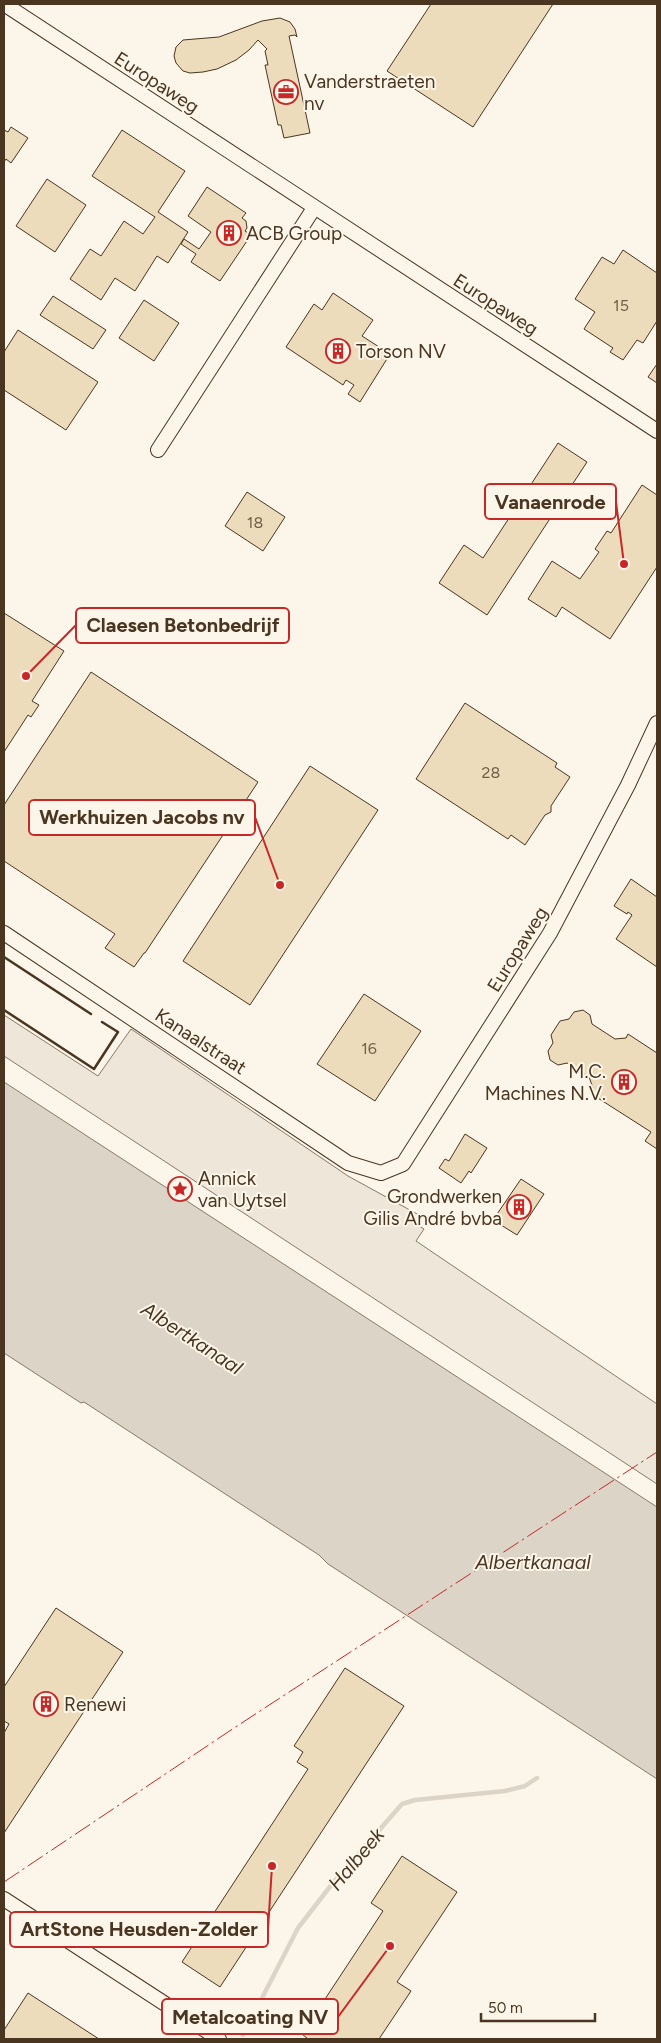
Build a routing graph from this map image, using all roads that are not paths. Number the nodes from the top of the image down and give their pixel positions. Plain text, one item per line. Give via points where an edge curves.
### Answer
1 (4, 4) edge
2 (314, 208) junction
3 (657, 431) edge
4 (158, 450) dead end
5 (657, 723) edge
6 (4, 933) edge
7 (381, 1173) joint
8 (4, 1899) edge
9 (218, 2039) edge

1 - 2 street, Europaweg
2 - 3 street, Europaweg
2 - 4 street
5 - 7 street, Europaweg via 620,802 550,933 403,1164
6 - 7 street, Kanaalstraat via 348,1163
8 - 9 street

